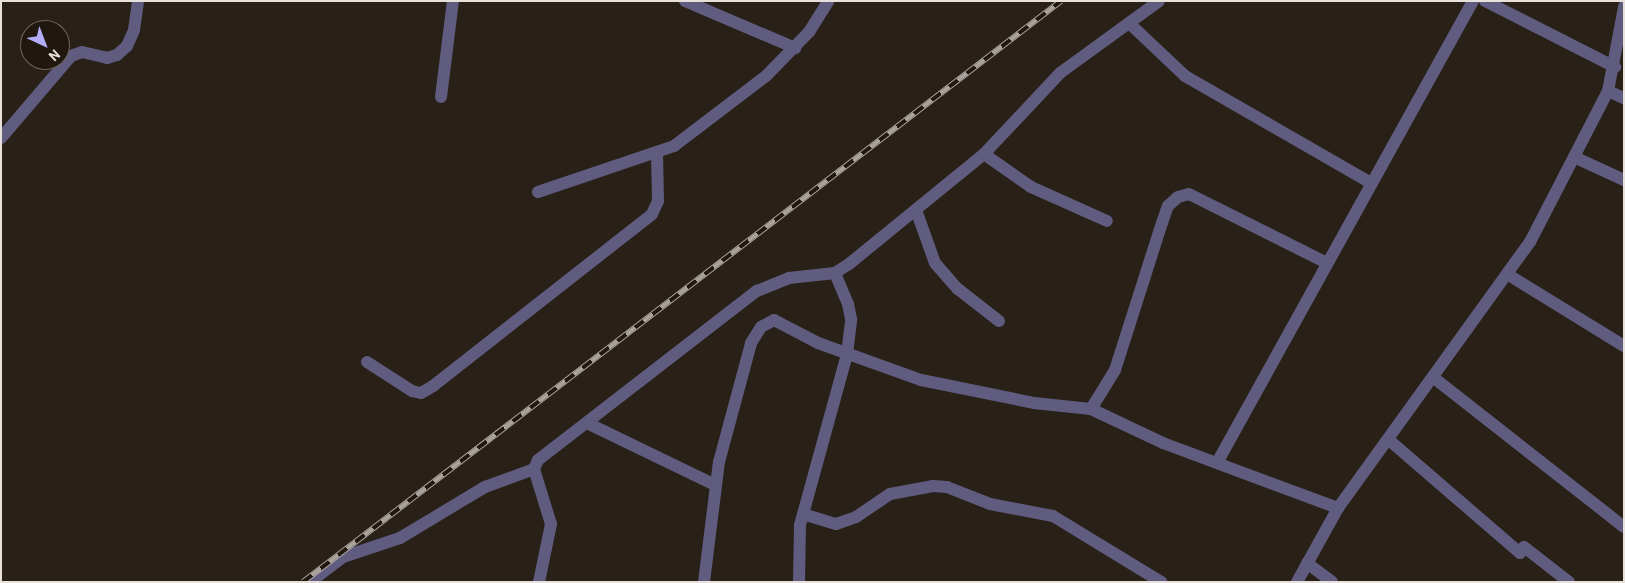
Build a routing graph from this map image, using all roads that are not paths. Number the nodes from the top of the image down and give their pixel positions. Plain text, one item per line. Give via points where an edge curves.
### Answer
1 (138, 1) edge
2 (453, 1) edge
3 (685, 1) edge
4 (828, 1) edge
5 (1159, 1) edge
6 (1473, 1) edge
7 (1485, 1) edge
8 (710, 6) edge
9 (1624, 7) edge
10 (1129, 23) junction
11 (1622, 24) edge
12 (795, 48) junction
13 (1615, 67) junction
14 (1608, 91) junction
15 (441, 97) dead end
16 (1624, 98) edge
17 (1, 138) edge
18 (657, 154) junction
19 (984, 154) junction
20 (1574, 157) junction
21 (1624, 180) edge
22 (1371, 183) junction
23 (538, 192) dead end
24 (916, 210) junction
25 (1107, 221) dead end
26 (1327, 263) junction
27 (835, 273) junction
28 (1507, 274) junction
29 (999, 321) dead end
30 (1624, 346) edge
31 (847, 354) junction
32 (367, 362) dead end
33 (1434, 378) junction
34 (1092, 409) junction
35 (587, 423) junction
36 (1388, 440) junction
37 (1218, 462) junction
38 (534, 469) junction
39 (715, 485) junction
40 (1338, 508) junction
41 (803, 514) junction
42 (1624, 528) edge
43 (1307, 563) junction
44 (310, 582) edge
45 (539, 582) edge
46 (704, 582) edge
47 (799, 582) edge
48 (1161, 582) edge
49 (1296, 582) edge
50 (1332, 582) edge
51 (1569, 582) edge

1 - 17 street via 134,30 127,46 118,55 107,58 82,52 71,56
2 - 15 street
3 - 8 street
4 - 12 street
5 - 10 street
6 - 22 street
7 - 13 street
8 - 12 street
9 - 11 street
10 - 19 street via 1054,78
10 - 22 street via 1185,76
11 - 13 street
12 - 18 street via 758,82 674,146
13 - 14 street
14 - 16 street
14 - 20 street
18 - 23 street
18 - 32 street via 658,201 652,214 433,386 421,393 412,391
19 - 24 street
19 - 25 street via 1031,187
20 - 21 street
20 - 28 street via 1530,242
22 - 26 street
24 - 27 street
24 - 29 street via 935,263 958,289
26 - 34 street via 1188,194 1178,198 1168,206 1115,370
26 - 37 street
27 - 31 street via 851,319
27 - 35 street via 789,278 757,292
28 - 30 street
28 - 33 street
31 - 34 street via 922,380 1034,403
31 - 39 street via 774,320 761,327 751,343
31 - 41 street
33 - 36 street
33 - 42 street
34 - 37 street via 1163,443
35 - 38 street via 538,460
35 - 39 street
36 - 40 street
36 - 51 street via 1520,553 1524,547
37 - 40 street
38 - 44 street via 486,487 412,533 343,557
38 - 45 street via 551,524
39 - 46 street
40 - 43 street
41 - 47 street
41 - 48 street via 836,524 856,517 890,494 932,486 947,487 990,504 1053,516
43 - 49 street
43 - 50 street

